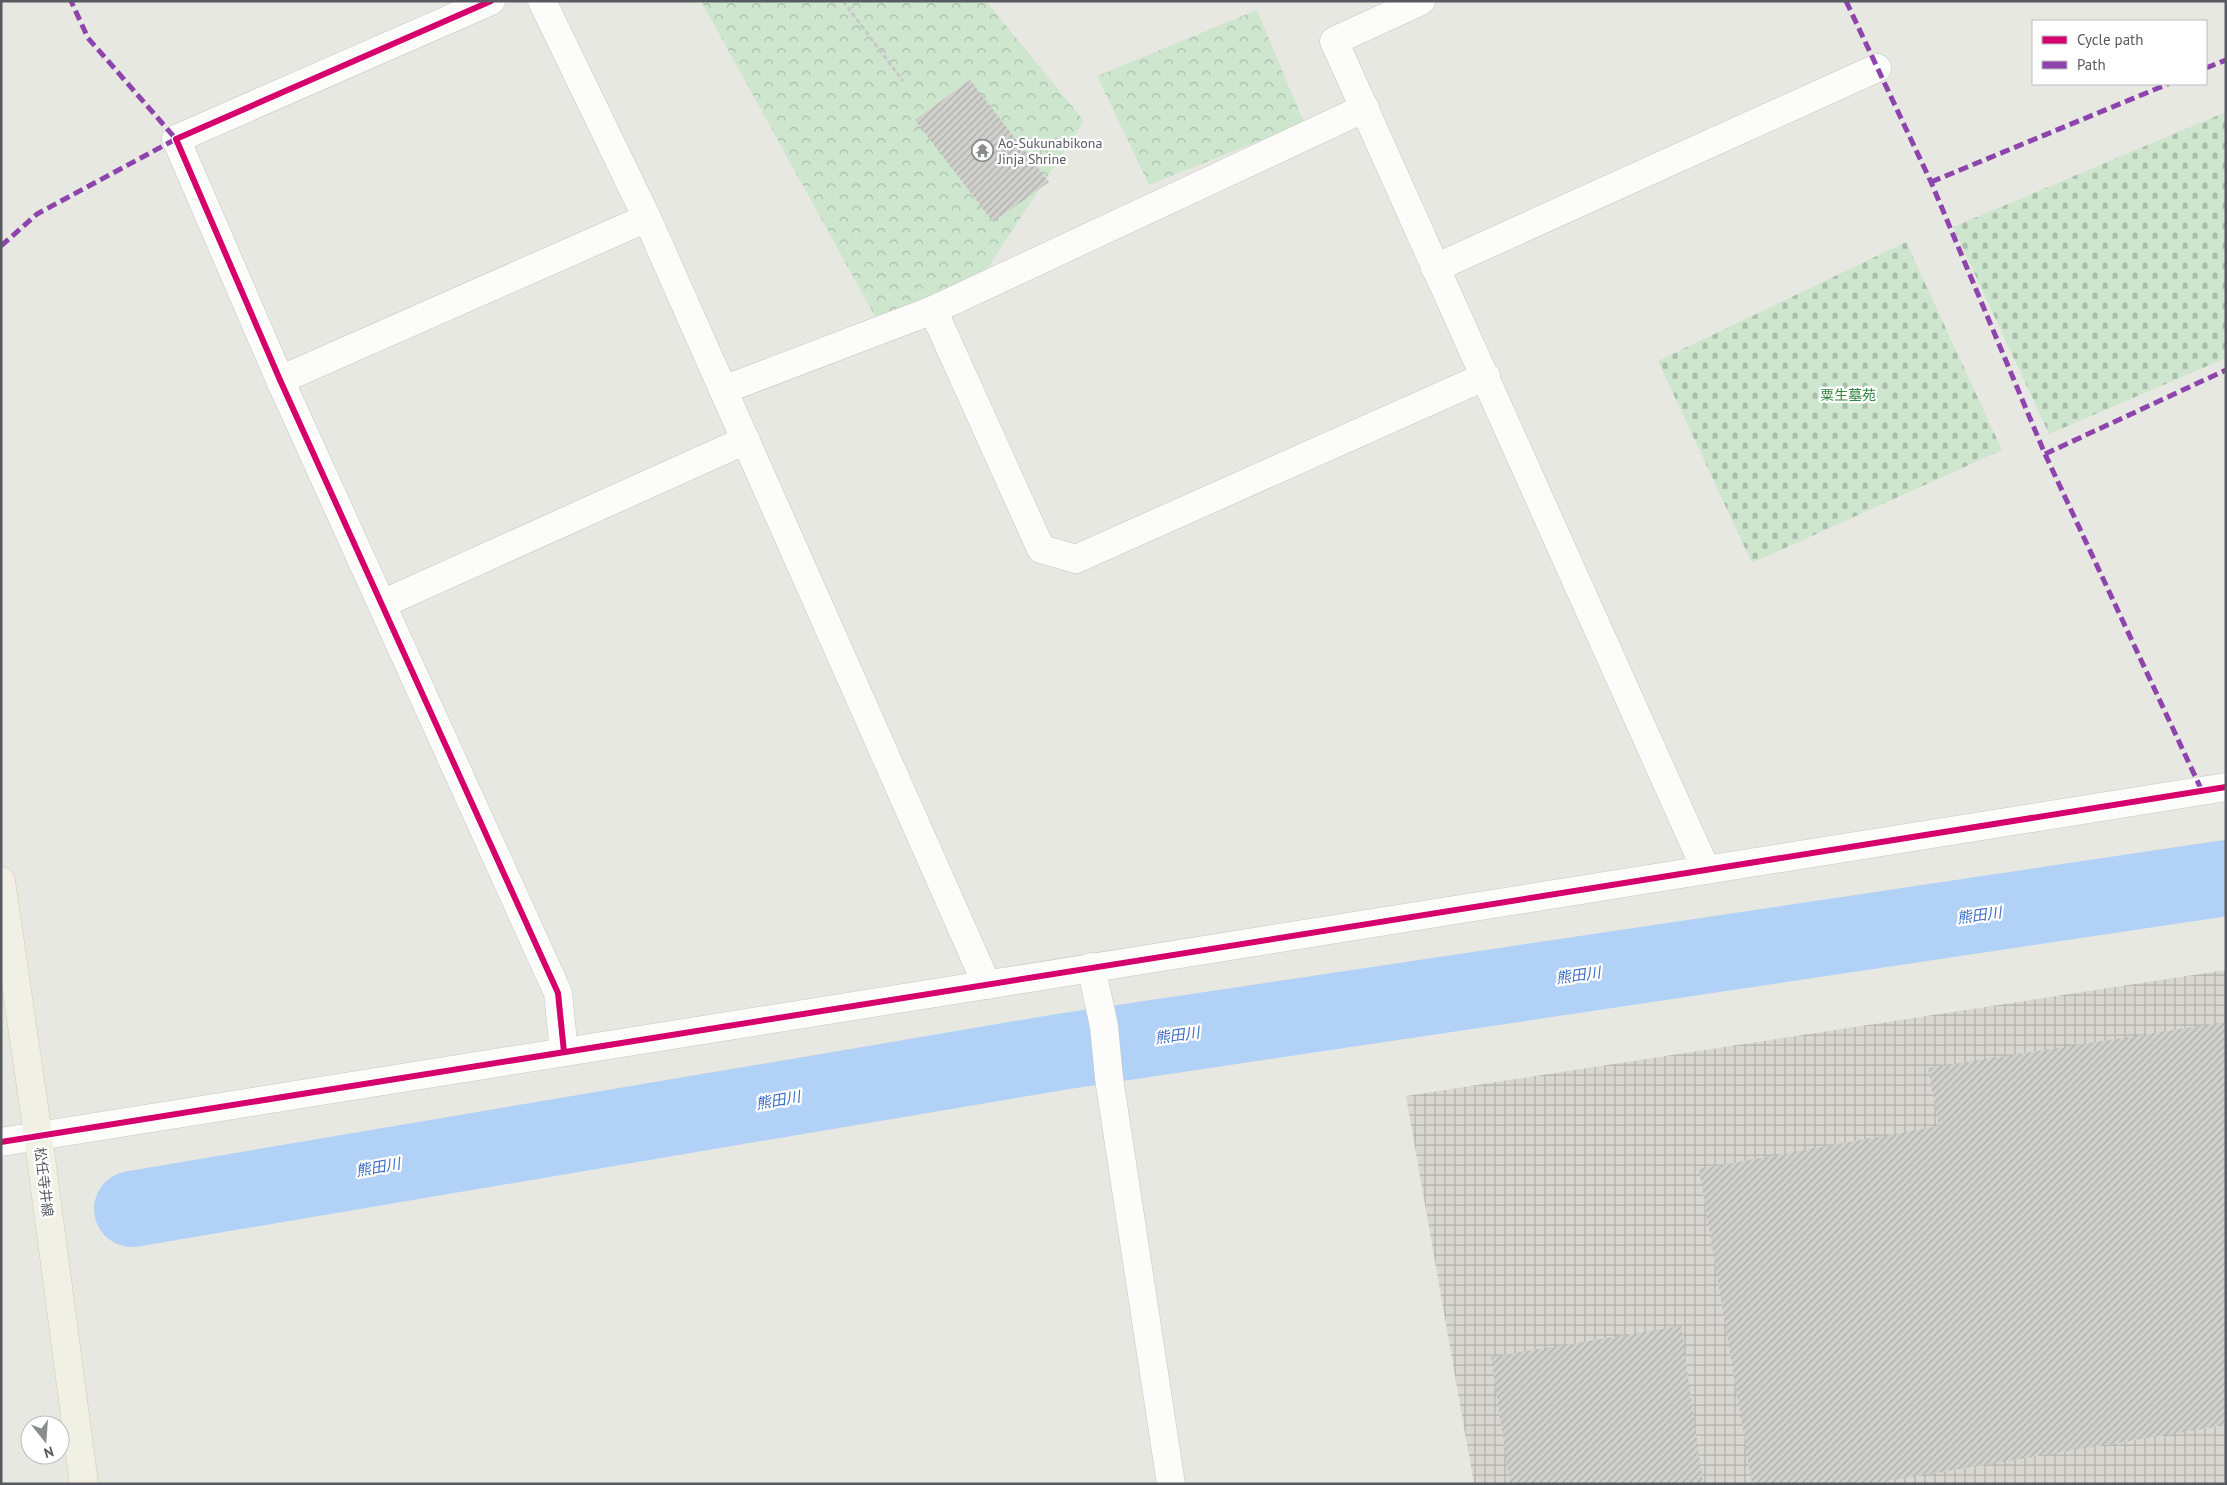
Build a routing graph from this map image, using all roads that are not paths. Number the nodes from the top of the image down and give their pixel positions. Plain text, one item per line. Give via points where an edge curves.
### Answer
1 (491, 1) edge
2 (542, 1) edge
3 (1422, 1) edge
4 (1877, 68) dead end
5 (1365, 108) junction
6 (647, 218) junction
7 (1435, 268) junction
8 (933, 310) junction
9 (1486, 376) junction
10 (280, 380) junction
11 (723, 390) junction
12 (746, 440) junction
13 (382, 604) junction
14 (2226, 787) edge
15 (1706, 870) junction
16 (1, 881) edge
17 (1091, 967) junction
18 (987, 985) junction
19 (564, 1052) junction
20 (38, 1135) junction
21 (1, 1142) edge
22 (84, 1484) edge
23 (1171, 1484) edge

1 - 10 street via 176,139
2 - 6 street
3 - 5 street via 1334,41
4 - 7 street
5 - 7 street
5 - 8 street
6 - 10 street
6 - 11 street
7 - 9 street
8 - 9 street via 1041,549 1076,559
8 - 11 street
9 - 15 street
10 - 13 street
11 - 12 street
12 - 13 street
12 - 18 street
13 - 19 street via 558,993
14 - 15 street
15 - 17 street
16 - 20 main road, 松任寺井線
17 - 18 street
17 - 23 street via 1104,1026 1109,1078
18 - 19 street
19 - 20 street
20 - 21 street
20 - 22 main road, 松任寺井線

